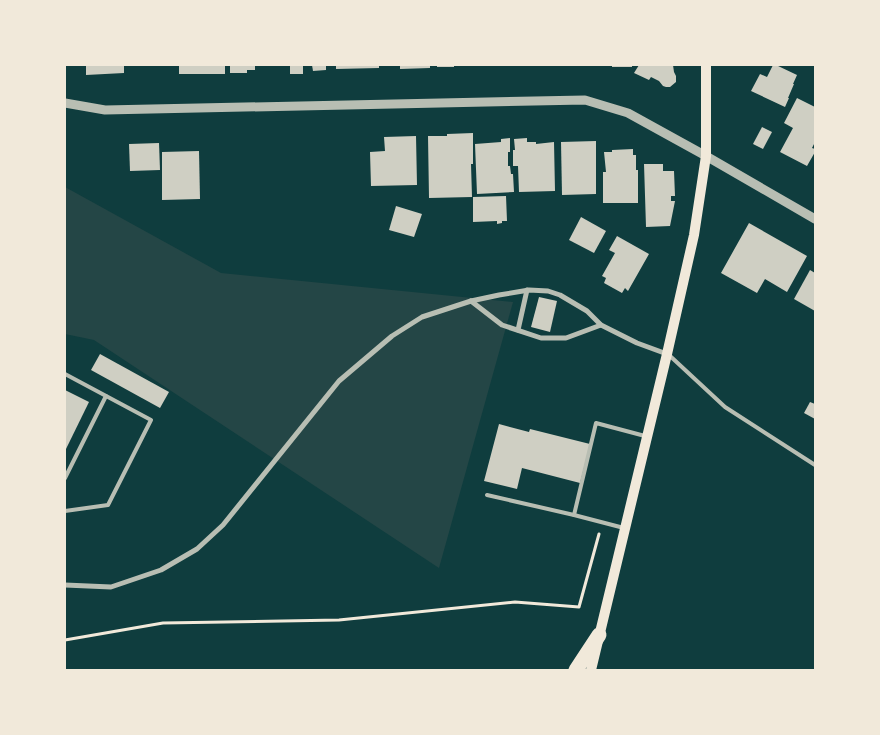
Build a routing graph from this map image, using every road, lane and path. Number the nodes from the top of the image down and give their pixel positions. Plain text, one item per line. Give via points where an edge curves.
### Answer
1 (706, 65) edge
2 (65, 103) edge
3 (706, 156) junction
4 (815, 219) edge
5 (527, 290) junction
6 (471, 301) junction
7 (601, 325) junction
8 (518, 330) junction
9 (667, 354) junction
10 (65, 374) edge
11 (106, 396) junction
12 (647, 437) junction
13 (815, 464) edge
14 (65, 478) edge
15 (488, 495) dead end
16 (65, 510) edge
17 (574, 515) junction
18 (602, 523) junction
19 (625, 528) junction
20 (65, 585) edge
21 (599, 635) junction
22 (65, 640) edge
23 (576, 670) edge
24 (591, 670) edge

1 - 3 main road
2 - 3 street via 105,110 585,100 628,113
3 - 4 street
3 - 9 main road via 694,234
5 - 6 street
5 - 7 street via 560,294 587,311
5 - 8 street
6 - 8 street via 502,325
6 - 20 street via 422,317 392,336 339,381 223,526 197,550 161,570 111,587
7 - 8 street via 566,338 541,338
7 - 9 street
9 - 12 main road
9 - 13 lane via 725,406
10 - 11 lane
11 - 14 lane
11 - 16 lane via 151,420 108,505
12 - 17 lane via 596,424
12 - 19 main road
15 - 17 lane
17 - 18 lane
18 - 19 lane
18 - 22 path via 579,606 515,602 339,620 163,623
19 - 21 main road
21 - 23 highway
21 - 24 main road

